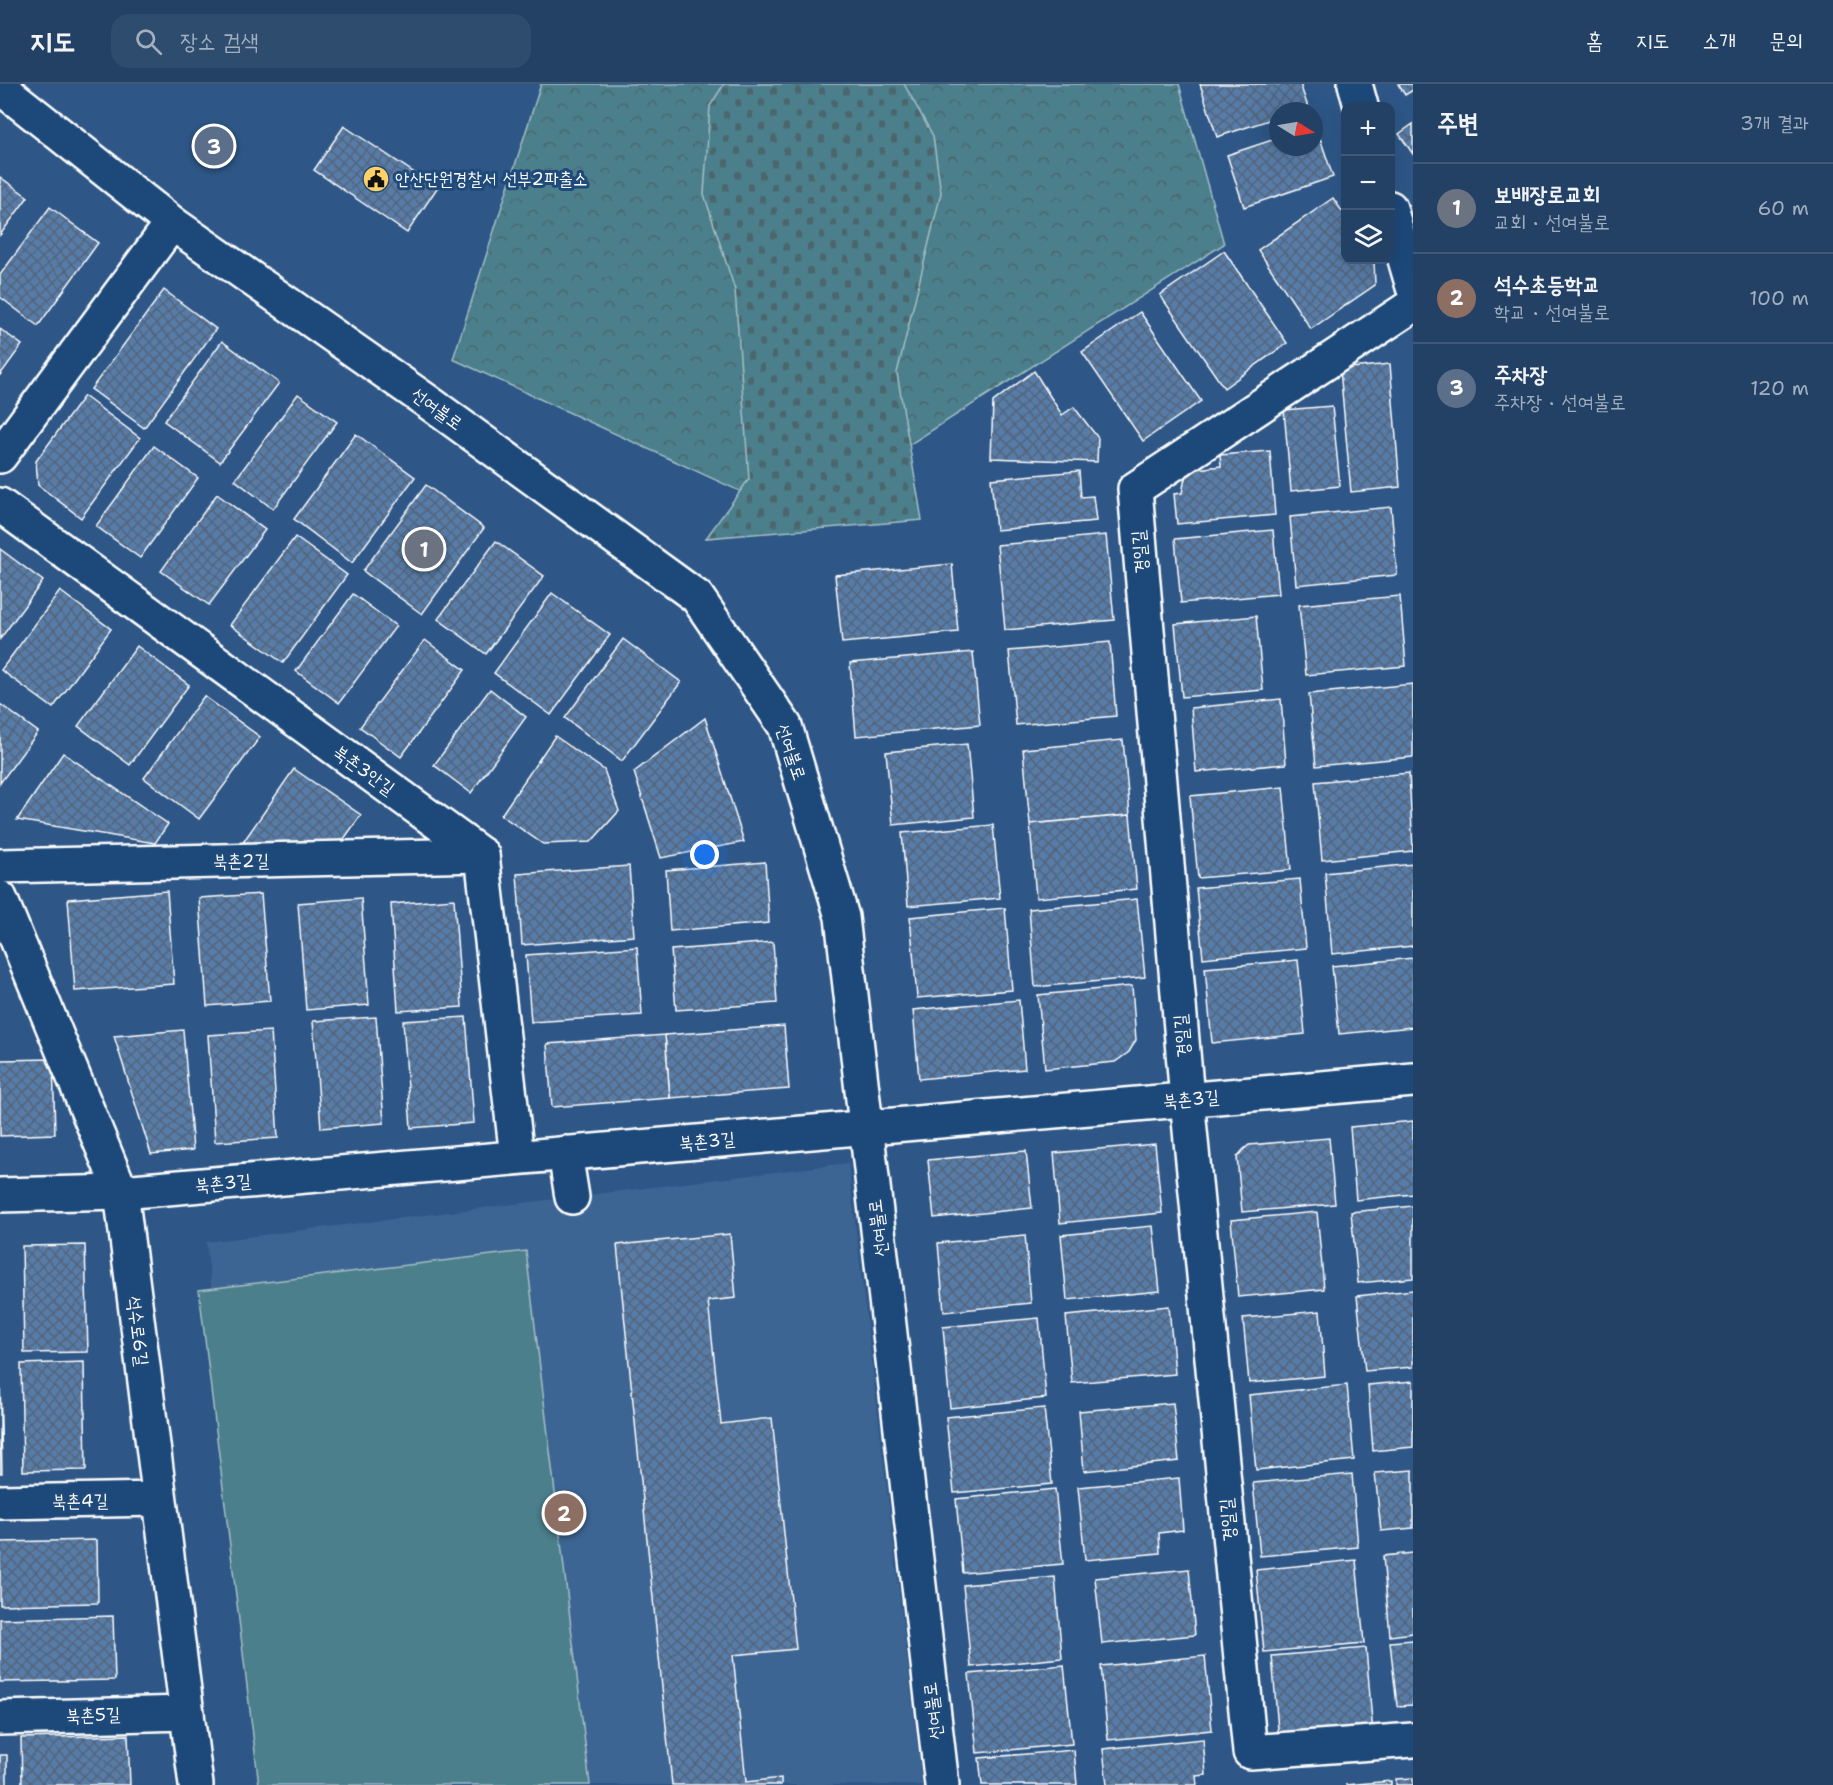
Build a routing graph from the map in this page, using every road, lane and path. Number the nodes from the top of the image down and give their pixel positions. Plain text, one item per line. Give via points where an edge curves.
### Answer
1 (1355, 84) edge
2 (0, 87) edge
3 (1360, 102) edge
4 (1391, 210) edge
5 (172, 223) junction
6 (1413, 287) edge
7 (1413, 305) edge
8 (0, 456) edge
9 (0, 505) edge
10 (482, 855) junction
11 (0, 866) edge
12 (0, 898) edge
13 (1413, 1080) edge
14 (1187, 1099) junction
15 (866, 1128) junction
16 (565, 1153) junction
17 (517, 1157) junction
18 (120, 1192) junction
19 (0, 1195) edge
20 (572, 1197) dead end
21 (159, 1499) junction
22 (0, 1503) edge
23 (187, 1713) junction
24 (0, 1718) edge
25 (1413, 1740) edge
26 (196, 1785) edge
27 (942, 1785) edge

1 - 3 street
2 - 5 street, 선여불로
4 - 6 street
5 - 8 street
5 - 15 street, 선여불로 via 697,597 785,726 843,917
7 - 14 street, 경일길 via 1135,489
9 - 10 street, 북촌3안길
10 - 11 street, 북촌2길
10 - 17 street
12 - 18 street, 석수로6길
13 - 14 street, 북촌3길
14 - 15 street, 북촌3길
14 - 25 street, 경일길 via 1250,1752
15 - 16 street, 북촌3길
15 - 27 street, 선여불로
16 - 17 street, 북촌3길
16 - 20 street
17 - 18 street, 북촌3길
18 - 19 street, 북촌3길
18 - 21 street, 석수로6길
21 - 22 street, 북촌4길
21 - 23 street, 석수로6길
23 - 24 street, 북촌5길
23 - 26 street, 석수로6길

